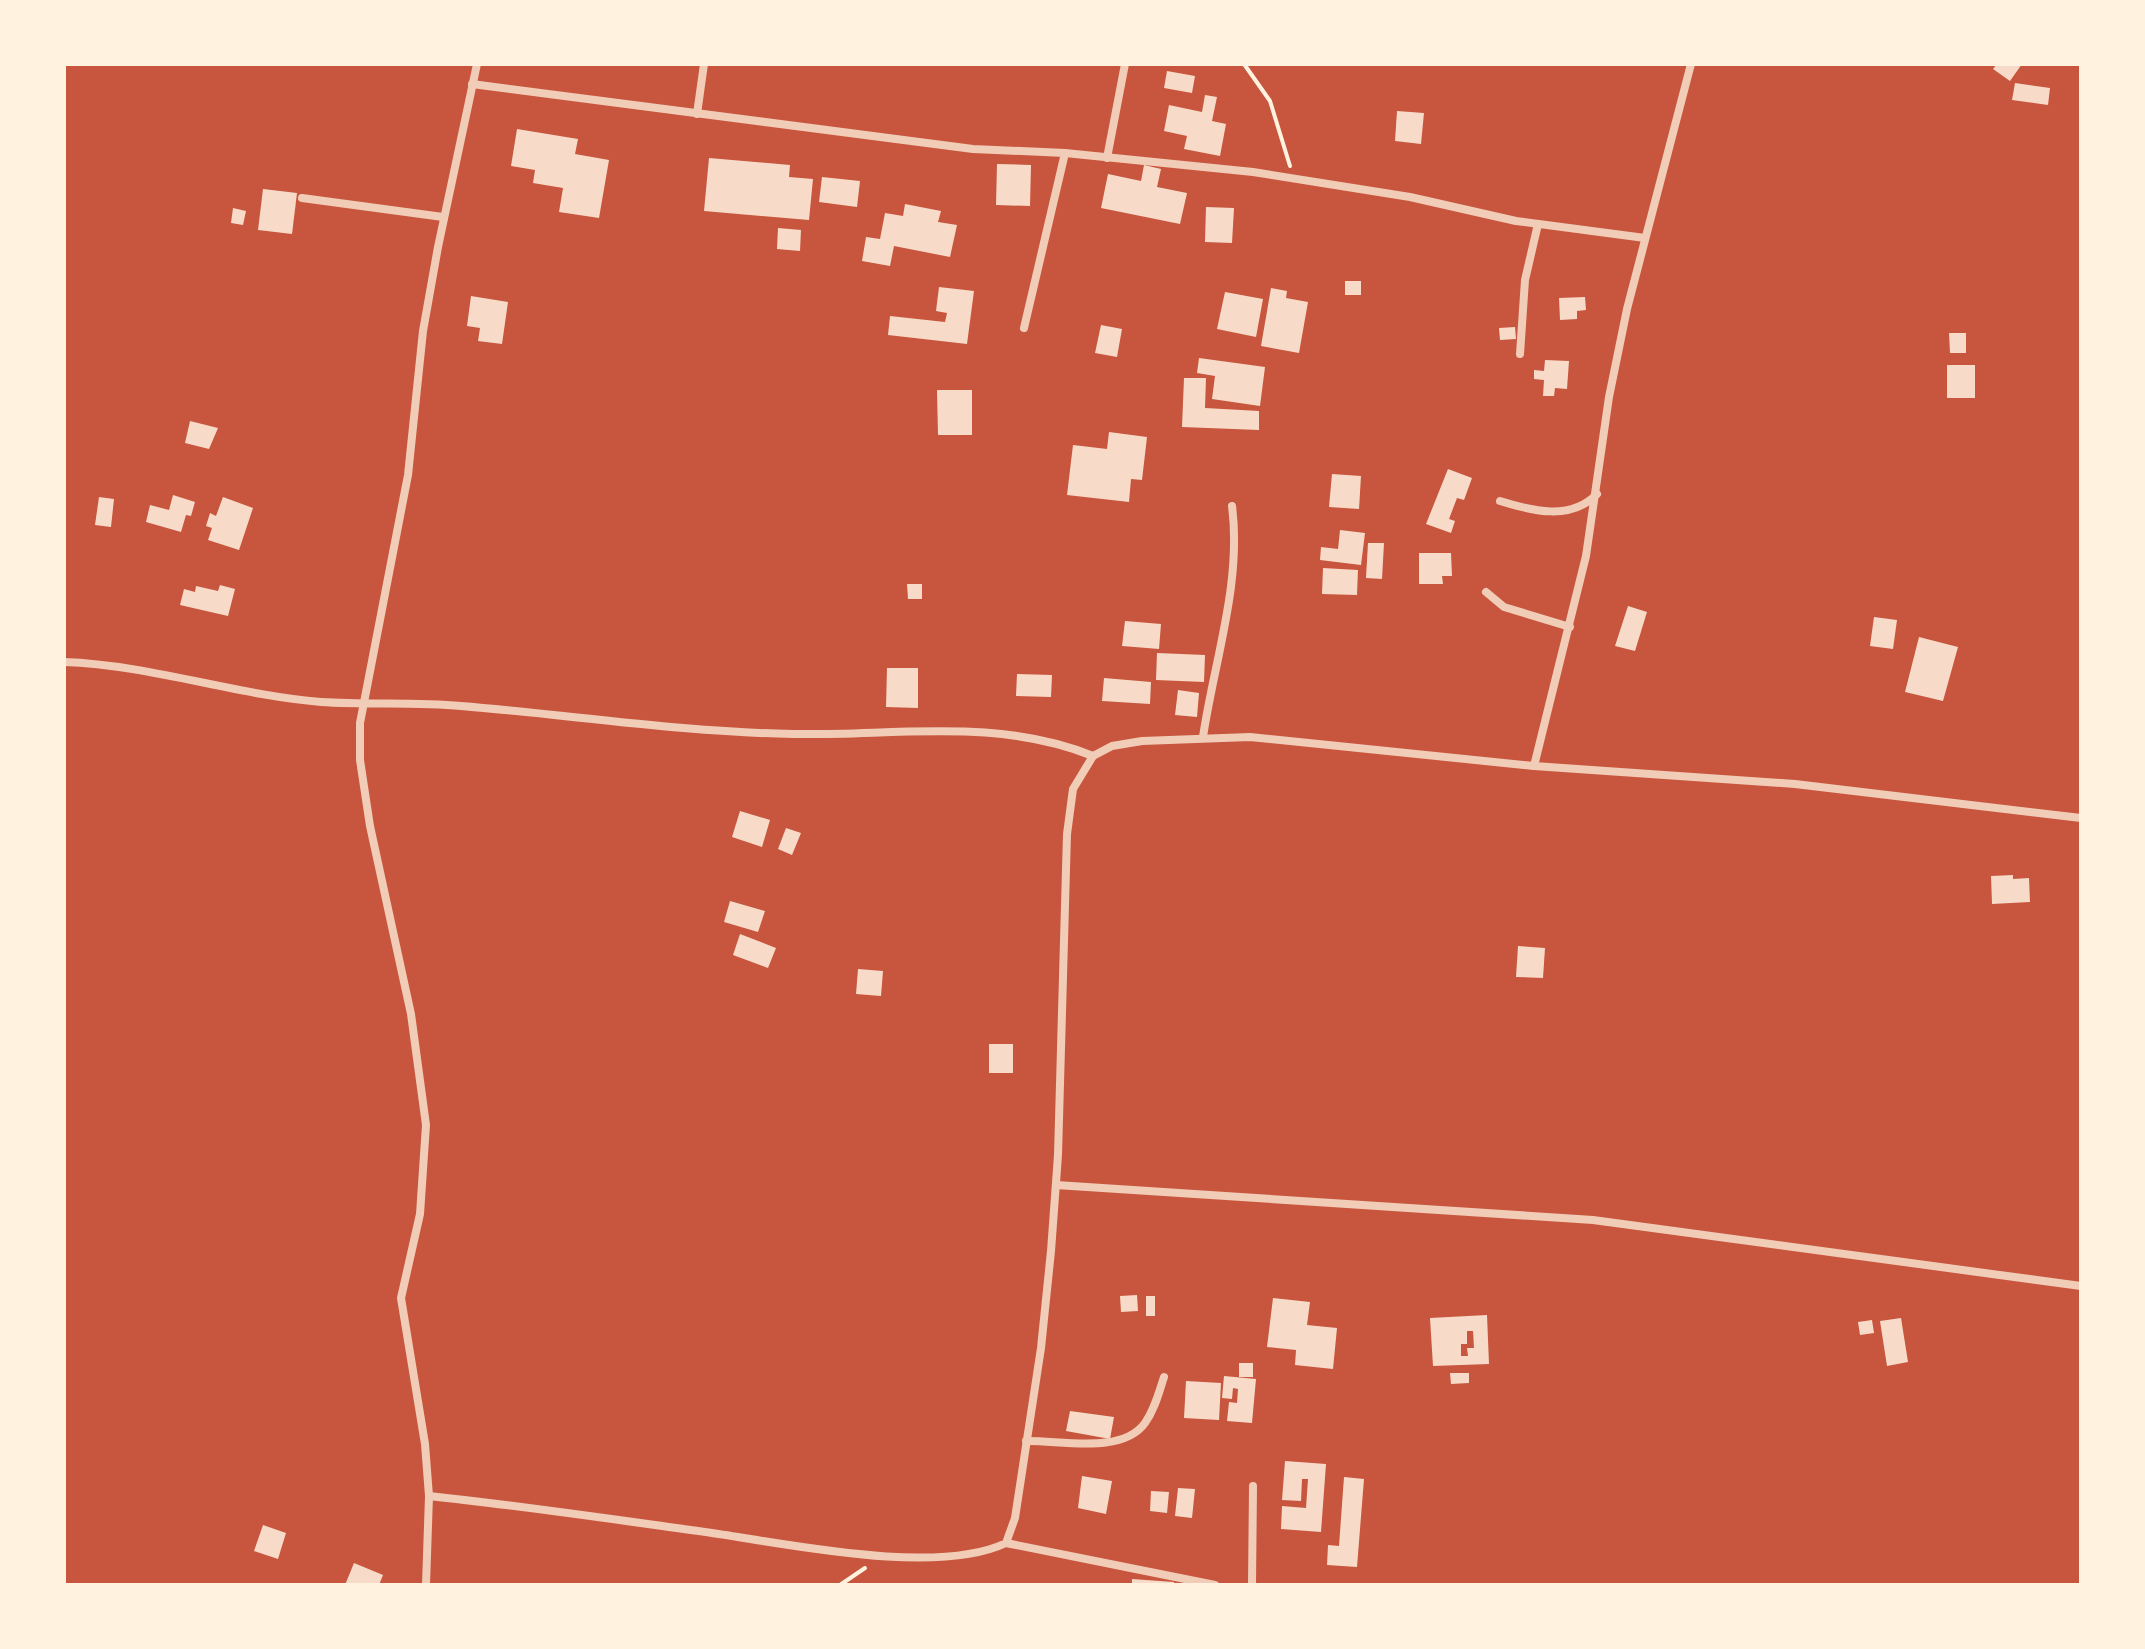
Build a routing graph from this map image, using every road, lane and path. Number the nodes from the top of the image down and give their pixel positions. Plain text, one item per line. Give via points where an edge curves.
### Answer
1 (477, 64) edge
2 (704, 64) edge
3 (1125, 64) edge
4 (1244, 64) edge
5 (1691, 64) edge
6 (472, 84) junction
7 (697, 114) junction
8 (1065, 153) junction
9 (1107, 158) junction
10 (1292, 177) junction
11 (302, 198) dead end
12 (443, 217) junction
13 (1538, 224) junction
14 (1645, 238) junction
15 (1024, 328) dead end
16 (1520, 354) dead end
17 (1597, 494) junction
18 (1500, 501) dead end
19 (1232, 506) dead end
20 (1486, 592) dead end
21 (1570, 627) junction
22 (64, 662) edge
23 (365, 705) junction
24 (1203, 737) junction
25 (1093, 756) junction
26 (1534, 766) junction
27 (2081, 818) edge
28 (1056, 1185) junction
29 (2081, 1286) edge
30 (1164, 1377) dead end
31 (1026, 1441) junction
32 (1253, 1486) dead end
33 (429, 1496) junction
34 (1006, 1543) junction
35 (426, 1585) edge
36 (1215, 1585) edge
37 (1252, 1585) edge

1 - 6 street
2 - 7 street
3 - 9 street
4 - 10 path via 1270,101
5 - 14 street
6 - 7 street
6 - 12 street
7 - 8 street via 973,149
8 - 9 street
8 - 15 street
9 - 10 street
10 - 13 street
11 - 12 street
12 - 23 street via 423,331 408,475
13 - 14 street
13 - 16 street via 1525,280
14 - 17 street via 1609,397
17 - 18 street via 1561,512
17 - 21 street
19 - 24 street via 1233,574
20 - 21 street via 1504,607
21 - 26 street
22 - 23 street via 120,666 282,698
23 - 25 street via 461,706 588,721 792,734 974,732 1063,744
23 - 33 street via 360,760 384,901 411,1014 426,1125 420,1214 401,1298
24 - 25 street via 1112,746
24 - 26 street via 1356,746
25 - 28 street via 1073,789 1067,834
26 - 27 street via 1795,784
28 - 29 street via 1593,1220
28 - 31 street
30 - 31 street via 1144,1425 1131,1435 1106,1442
31 - 34 street via 1015,1518
32 - 37 street
33 - 34 street via 853,1554 933,1557
33 - 35 street
34 - 36 street

